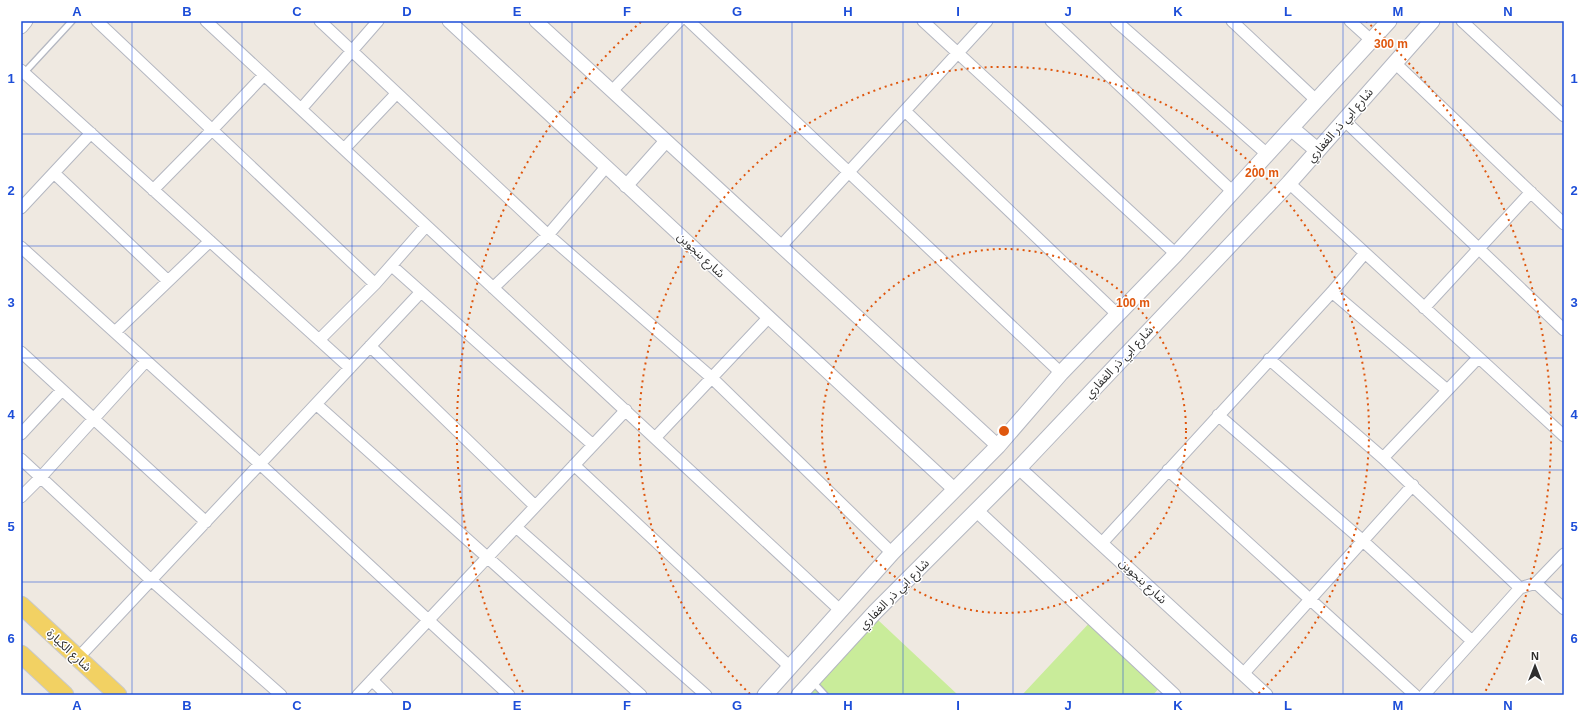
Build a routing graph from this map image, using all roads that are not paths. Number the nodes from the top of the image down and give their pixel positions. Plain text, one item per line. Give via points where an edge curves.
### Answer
1 (26, 21) edge
2 (72, 21) edge
3 (97, 21) edge
4 (206, 21) edge
5 (320, 21) edge
6 (378, 21) edge
7 (449, 21) edge
8 (536, 21) edge
9 (679, 21) edge
10 (689, 21) edge
11 (923, 21) edge
12 (987, 21) edge
13 (1051, 21) edge
14 (1116, 21) edge
15 (1232, 21) edge
16 (1350, 21) edge
17 (1389, 21) edge
18 (1432, 21) edge
19 (1462, 21) edge
20 (21, 27) edge
21 (1371, 40) junction
22 (351, 52) junction
23 (958, 53) junction
24 (1395, 63) junction
25 (22, 71) edge
26 (264, 75) junction
27 (612, 90) junction
28 (396, 94) junction
29 (1316, 100) junction
30 (301, 109) junction
31 (905, 111) junction
32 (1564, 116) edge
33 (1344, 120) junction
34 (1291, 128) junction
35 (212, 130) junction
36 (91, 133) junction
37 (666, 141) junction
38 (344, 149) junction
39 (1317, 150) junction
40 (1267, 154) junction
41 (606, 167) junction
42 (849, 172) junction
43 (54, 173) junction
44 (1289, 183) junction
45 (626, 186) junction
46 (153, 190) junction
47 (1233, 192) junction
48 (1531, 192) junction
49 (21, 208) edge
50 (1564, 224) edge
51 (426, 226) junction
52 (548, 234) junction
53 (210, 241) junction
54 (781, 246) junction
55 (21, 247) edge
56 (1478, 248) junction
57 (1365, 253) junction
58 (1176, 254) junction
59 (392, 266) junction
60 (168, 281) junction
61 (375, 284) junction
62 (493, 288) junction
63 (1332, 292) junction
64 (420, 293) junction
65 (1424, 308) junction
66 (1118, 315) junction
67 (769, 317) junction
68 (1564, 330) edge
69 (115, 332) junction
70 (319, 340) junction
71 (370, 346) junction
72 (21, 352) edge
73 (1478, 358) junction
74 (1269, 359) junction
75 (146, 360) junction
76 (350, 368) junction
77 (1061, 373) junction
78 (712, 378) junction
79 (62, 390) junction
80 (1447, 390) junction
81 (316, 404) junction
82 (626, 410) junction
83 (1218, 415) junction
84 (93, 419) junction
85 (21, 434) edge
86 (1564, 436) edge
87 (655, 438) junction
88 (593, 445) junction
89 (998, 446) junction
90 (1383, 458) junction
91 (21, 459) edge
92 (260, 464) junction
93 (574, 465) junction
94 (1019, 468) junction
95 (1168, 470) junction
96 (41, 477) junction
97 (1413, 485) junction
98 (954, 489) junction
99 (21, 497) edge
100 (536, 506) junction
101 (977, 511) junction
102 (206, 522) junction
103 (516, 527) junction
104 (1363, 541) junction
105 (1102, 544) junction
106 (892, 553) junction
107 (1564, 554) edge
108 (487, 558) junction
109 (151, 580) junction
110 (1536, 583) junction
111 (1520, 588) junction
112 (1310, 600) junction
113 (21, 606) edge
114 (1564, 609) edge
115 (841, 611) junction
116 (428, 620) junction
117 (1472, 641) junction
118 (21, 654) edge
119 (78, 658) junction
120 (790, 667) junction
121 (1244, 674) junction
122 (372, 680) junction
123 (812, 680) junction
124 (65, 695) edge
125 (118, 695) edge
126 (281, 695) edge
127 (358, 695) edge
128 (387, 695) edge
129 (509, 695) edge
130 (641, 695) edge
131 (706, 695) edge
132 (765, 695) edge
133 (799, 695) edge
134 (825, 695) edge
135 (1174, 695) edge
136 (1266, 695) edge
137 (1415, 695) edge
138 (1424, 695) edge

1 - 20 street
2 - 25 lane
3 - 35 street
4 - 26 street
5 - 22 street
6 - 22 street
7 - 41 street, شارع بنجوين
8 - 27 street
9 - 27 street
10 - 42 street
11 - 23 street
12 - 23 street
13 - 47 street
14 - 40 street
15 - 29 street
16 - 21 street
17 - 21 main road
18 - 24 main road, شارع ابي ذر الغفاري
19 - 32 street
21 - 29 main road
22 - 28 street
22 - 30 street
23 - 31 street
23 - 58 street
24 - 33 main road, شارع ابي ذر الغفاري
24 - 48 street
25 - 36 street
26 - 30 street
26 - 35 street
27 - 37 street
28 - 38 street
28 - 52 street
29 - 34 main road
30 - 38 street
31 - 42 street
31 - 66 street
33 - 39 main road, شارع ابي ذر الغفاري
33 - 56 street
34 - 39 main road
34 - 40 main road
35 - 46 street
35 - 61 street
36 - 43 street
36 - 46 street
37 - 45 street
37 - 54 street
38 - 51 street
39 - 44 main road, شارع ابي ذر الغفاري
40 - 47 main road
41 - 45 street, شارع بنجوين
41 - 52 street
42 - 54 street
42 - 77 street
43 - 49 street
43 - 60 street
44 - 57 street
44 - 94 main road, شارع ابي ذر الغفاري
45 - 67 street, شارع بنجوين
46 - 53 street
47 - 58 main road
48 - 50 street
48 - 56 street
51 - 59 street
51 - 62 street
52 - 62 street
52 - 78 street
53 - 60 street
53 - 70 street
54 - 89 street
55 - 69 street
56 - 65 street
56 - 68 street
57 - 63 street
57 - 65 street
58 - 66 main road
59 - 61 street
59 - 64 street
60 - 69 street
61 - 70 street
62 - 82 street
63 - 74 street
63 - 80 street
64 - 71 street
64 - 88 street
65 - 73 street
66 - 77 main road
67 - 78 street
67 - 98 street, شارع بنجوين
69 - 75 street
70 - 76 street
71 - 76 street
71 - 100 street
72 - 79 street
73 - 80 street
73 - 86 street
74 - 83 street
74 - 90 street
75 - 84 street
75 - 92 street
76 - 81 street
77 - 89 main road
78 - 87 street
78 - 106 street
79 - 84 street
79 - 85 street
80 - 90 street
81 - 92 street
81 - 108 street
82 - 87 street
82 - 88 street
83 - 95 street
83 - 104 street
84 - 96 street
84 - 102 street
87 - 115 street
88 - 93 street
89 - 98 main road
90 - 97 street
91 - 96 street
92 - 102 street
92 - 116 street
93 - 100 street
93 - 120 street
94 - 101 main road, شارع ابي ذر الغفاري
94 - 105 street, شارع بنجوين
95 - 105 street
95 - 112 street
96 - 99 street
96 - 109 street
97 - 104 street
97 - 111 street
98 - 106 main road
100 - 103 street
101 - 123 main road, شارع ابي ذر الغفاري via 875,612
101 - 135 street
102 - 109 street
103 - 108 street
103 - 131 street
104 - 112 street
104 - 117 street
105 - 121 street, شارع بنجوين
106 - 115 main road
107 - 110 street
108 - 116 street
108 - 130 street
109 - 119 street
109 - 126 street
110 - 111 street
110 - 114 street
111 - 117 street
112 - 121 street
112 - 137 street
113 - 119 main road, شارع الكيارة
115 - 120 main road
116 - 122 street
116 - 129 street
117 - 138 street
118 - 124 main road
119 - 125 main road, شارع الكيارة
120 - 132 main road
121 - 136 street, شارع بنجوين
122 - 127 street
122 - 128 street
123 - 133 main road, شارع ابي ذر الغفاري
123 - 134 lane

